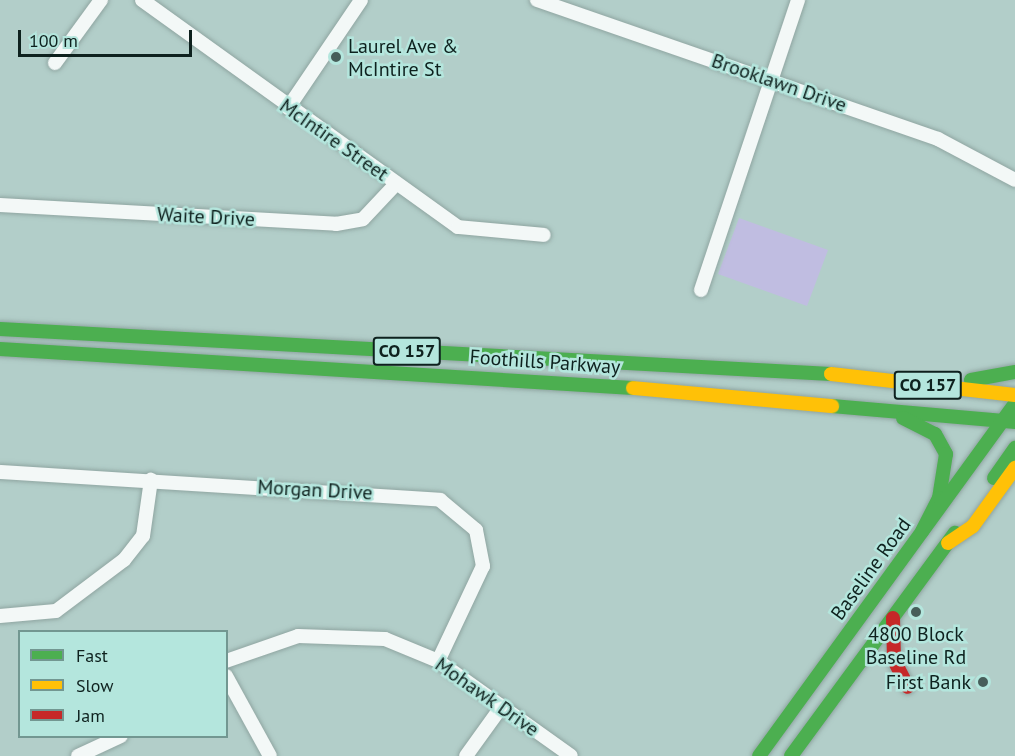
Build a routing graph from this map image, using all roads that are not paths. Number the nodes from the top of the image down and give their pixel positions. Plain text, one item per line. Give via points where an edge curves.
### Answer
1 (101, 0) edge
2 (142, 0) edge
3 (361, 0) edge
4 (537, 0) edge
5 (798, 0) edge
6 (55, 63) dead end
7 (770, 80) junction
8 (288, 108) junction
9 (1015, 180) edge
10 (396, 184) junction
11 (0, 206) edge
12 (544, 235) dead end
13 (701, 290) dead end
14 (0, 329) edge
15 (0, 349) edge
16 (1015, 372) edge
17 (841, 375) junction
18 (1015, 396) edge
19 (1015, 404) edge
20 (865, 409) junction
21 (1009, 422) edge
22 (1015, 448) edge
23 (1015, 468) edge
24 (0, 472) edge
25 (151, 480) junction
26 (922, 531) junction
27 (948, 543) junction
28 (894, 615) junction
29 (0, 616) edge
30 (228, 660) edge
31 (438, 661) junction
32 (228, 680) edge
33 (908, 687) dead end
34 (502, 706) junction
35 (117, 738) edge
36 (78, 756) edge
37 (270, 756) edge
38 (466, 756) edge
39 (571, 756) edge
40 (759, 756) edge
41 (791, 756) edge

1 - 6 street
2 - 8 street, McIntire Street
3 - 8 street
4 - 7 street, Brooklawn Drive
5 - 7 street
7 - 9 street, Brooklawn Drive via 938,140
7 - 13 street
8 - 10 street, McIntire Street
10 - 11 street, Waite Drive via 375,211 343,224
10 - 12 street, McIntire Street via 458,227
14 - 17 main road, Foothills Parkway / CO 157
15 - 20 main road, Foothills Parkway / CO 157 via 546,380
16 - 17 main road via 963,380
17 - 18 main road, Foothills Parkway / CO 157
19 - 21 main road, Baseline Road
20 - 21 main road, Foothills Parkway / CO 157
20 - 26 main road via 922,425 942,444 944,481
21 - 26 main road, Baseline Road
22 - 27 main road
23 - 27 main road via 973,526
24 - 25 street, Morgan Drive
25 - 29 street via 143,536 124,560 56,611
25 - 31 street, Morgan Drive via 425,496 454,507 476,531 483,566
26 - 40 main road, Baseline Road
27 - 28 main road
28 - 33 main road via 894,660
28 - 41 main road
30 - 31 street, Mohawk Drive via 260,646 327,633 385,639
31 - 34 street, Mohawk Drive
32 - 37 street
34 - 38 street
34 - 39 street, Mohawk Drive
35 - 36 street

